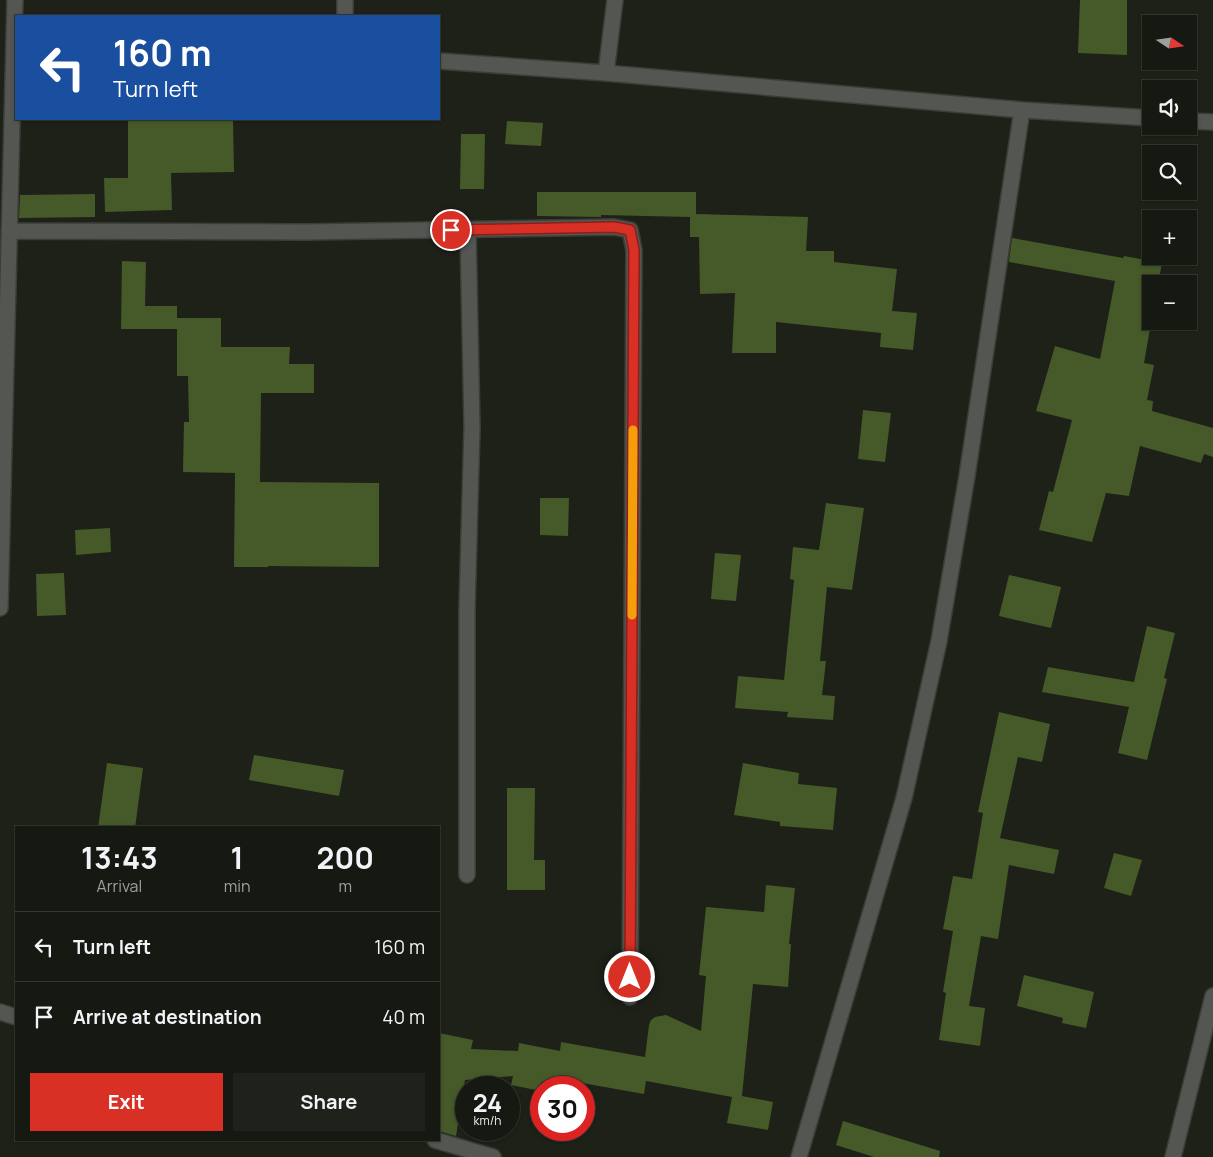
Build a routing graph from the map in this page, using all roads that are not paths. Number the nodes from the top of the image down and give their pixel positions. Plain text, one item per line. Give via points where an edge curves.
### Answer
1 (15, 0) edge
2 (345, 0) edge
3 (615, 0) edge
4 (345, 15) edge
5 (440, 61) edge
6 (606, 73) junction
7 (1022, 110) junction
8 (1142, 117) edge
9 (1197, 121) edge
10 (1213, 122) edge
11 (468, 230) junction
12 (9, 231) junction
13 (0, 608) edge
14 (467, 876) dead end
15 (1213, 996) edge
16 (630, 997) dead end
17 (0, 1012) edge
18 (15, 1016) edge
19 (438, 1141) edge
20 (493, 1157) edge
21 (799, 1157) edge
22 (1173, 1157) edge

1 - 12 street
2 - 4 street
3 - 6 street
5 - 6 street
6 - 7 street
7 - 8 street
7 - 21 street via 939,641 904,798
9 - 10 street
11 - 12 street
11 - 14 street via 472,427
11 - 16 street via 614,227 630,230 633,243
12 - 13 street
15 - 22 street
17 - 18 street
19 - 20 street

